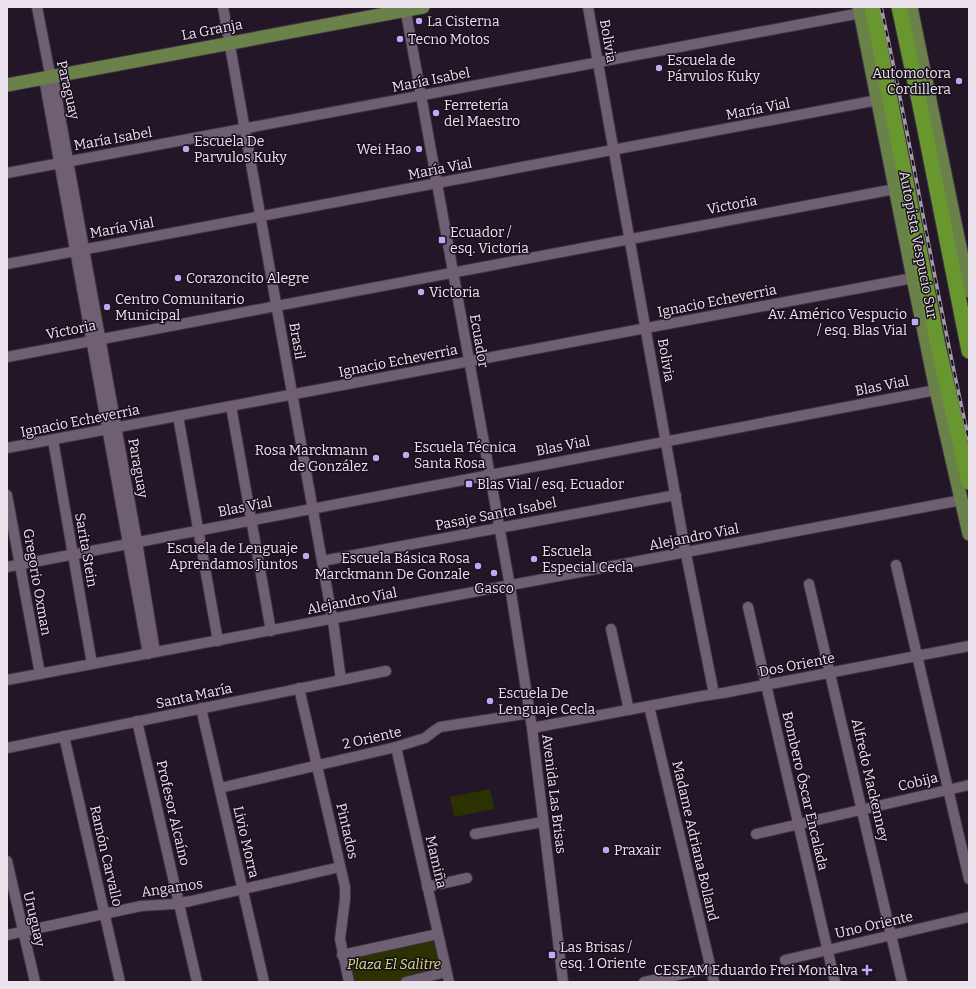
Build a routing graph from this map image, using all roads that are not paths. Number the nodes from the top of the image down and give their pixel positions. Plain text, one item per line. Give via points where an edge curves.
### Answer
1 (37, 7) edge
2 (223, 7) edge
3 (423, 7) edge
4 (588, 7) edge
5 (899, 7) edge
6 (910, 7) edge
7 (406, 9) edge
8 (864, 9) edge
9 (230, 43) junction
10 (598, 63) junction
11 (48, 78) junction
12 (7, 85) edge
13 (421, 96) junction
14 (878, 100) junction
15 (245, 129) junction
16 (614, 151) junction
17 (64, 163) junction
18 (7, 173) edge
19 (437, 184) junction
20 (895, 189) junction
21 (260, 217) junction
22 (630, 239) junction
23 (80, 251) junction
24 (7, 264) edge
25 (452, 272) junction
26 (913, 278) junction
27 (969, 290) edge
28 (277, 306) junction
29 (646, 328) junction
30 (96, 340) junction
31 (969, 351) edge
32 (7, 357) edge
33 (469, 362) junction
34 (936, 390) junction
35 (293, 395) junction
36 (231, 406) junction
37 (178, 416) junction
38 (112, 429) junction
39 (53, 440) junction
40 (666, 441) junction
41 (7, 448) edge
42 (489, 475) junction
43 (969, 482) edge
44 (7, 495) edge
45 (676, 495) junction
46 (962, 500) junction
47 (313, 508) junction
48 (252, 520) junction
49 (499, 528) junction
50 (198, 530) junction
51 (969, 534) edge
52 (132, 543) junction
53 (686, 552) junction
54 (73, 554) junction
55 (322, 561) junction
56 (20, 564) junction
57 (896, 566) dead end
58 (7, 567) edge
59 (809, 584) dead end
60 (510, 586) junction
61 (748, 607) dead end
62 (332, 619) junction
63 (611, 629) dead end
64 (271, 631) junction
65 (218, 641) junction
66 (969, 646) edge
67 (152, 653) junction
68 (917, 656) junction
69 (92, 664) junction
70 (386, 671) dead end
71 (831, 673) junction
72 (40, 674) junction
73 (7, 680) edge
74 (341, 680) junction
75 (766, 685) junction
76 (299, 688) junction
77 (714, 694) junction
78 (649, 706) junction
79 (201, 708) junction
80 (629, 710) junction
81 (530, 713) junction
82 (137, 721) junction
83 (532, 728) junction
84 (64, 736) junction
85 (396, 747) junction
86 (7, 748) edge
87 (317, 765) junction
88 (969, 785) edge
89 (220, 788) junction
90 (948, 789) junction
91 (862, 809) junction
92 (543, 822) junction
93 (798, 824) junction
94 (475, 834) dead end
95 (756, 834) dead end
96 (7, 861) edge
97 (340, 867) junction
98 (467, 878) dead end
99 (969, 879) edge
100 (427, 887) junction
101 (243, 889) junction
102 (179, 903) junction
103 (104, 914) junction
104 (969, 917) edge
105 (23, 932) junction
106 (438, 934) junction
107 (7, 935) edge
108 (891, 935) junction
109 (828, 950) junction
110 (342, 955) junction
111 (785, 960) dead end
112 (711, 968) junction
113 (448, 977) edge
114 (35, 982) edge
115 (120, 982) edge
116 (197, 982) edge
117 (264, 982) edge
118 (348, 982) edge
119 (406, 982) edge
120 (564, 982) edge
121 (644, 982) edge
122 (714, 982) edge
123 (835, 982) edge
124 (902, 982) edge

1 - 11 street, Paraguay via 49,69
2 - 9 street, Brasil
3 - 7 main road, La Granja
4 - 10 street, Bolivia
5 - 31 highway, Autopista Vespucio Sur
6 - 27 main road
7 - 9 main road, La Granja
7 - 13 street, Ecuador
8 - 10 street, María Isabel
8 - 14 main road
8 - 43 highway, Autopista Vespucio Sur
9 - 11 main road, La Granja
9 - 15 street, Brasil
10 - 13 street, María Isabel
10 - 16 street, Bolivia
11 - 12 main road, La Granja
11 - 17 street, Paraguay via 54,83
13 - 15 street, María Isabel
13 - 19 street, Ecuador
14 - 16 street, María Vial
14 - 20 main road
15 - 17 street, María Isabel
15 - 21 street, Brasil
16 - 19 street, María Vial
16 - 22 street, Bolivia
17 - 18 street, María Isabel
17 - 23 street, Paraguay
19 - 21 street, María Vial
19 - 25 street, Ecuador
20 - 22 street, Victoria
20 - 26 main road
21 - 23 street, María Vial
21 - 28 street, Brasil
22 - 25 street, Victoria
22 - 29 street, Bolivia
23 - 24 street, María Vial
23 - 30 street, Paraguay
25 - 28 street, Victoria
25 - 33 street, Ecuador
26 - 29 street, Ignacio Echeverria
26 - 34 main road
28 - 30 street, Victoria
28 - 35 street, Brasil
29 - 33 street, Ignacio Echeverria
29 - 40 street, Bolivia
30 - 32 street, Victoria
30 - 38 street, Paraguay
33 - 35 street, Ignacio Echeverria
33 - 42 street, Ecuador
34 - 40 street, Blas Vial
34 - 46 main road
35 - 36 street, Ignacio Echeverria
35 - 47 street, Brasil
36 - 37 street, Ignacio Echeverria
36 - 48 street
37 - 38 street, Ignacio Echeverria
37 - 50 street
38 - 39 street, Ignacio Echeverria
38 - 52 street, Paraguay
39 - 41 street, Ignacio Echeverria
39 - 54 street, Sarita Stein
40 - 42 street, Blas Vial
40 - 45 street, Bolivia
42 - 47 street, Blas Vial
42 - 49 street, Ecuador
44 - 56 street, Gregorio Oxman
45 - 49 street, Pasaje Santa Isabel
45 - 53 street, Bolivia
46 - 51 main road
46 - 53 street, Alejandro Vial
47 - 48 street, Blas Vial
47 - 55 street, Brasil
48 - 50 street, Blas Vial
48 - 64 street
49 - 55 street, Pasaje Santa Isabel
49 - 60 street, Ecuador
50 - 52 street, Blas Vial
50 - 65 street
52 - 54 street, Blas Vial
52 - 67 street, Paraguay
53 - 60 street, Alejandro Vial
53 - 77 street, Bolivia
54 - 56 street, Blas Vial
54 - 69 street, Sarita Stein
55 - 62 street, Brasil
56 - 58 street, Blas Vial
56 - 72 street, Gregorio Oxman
57 - 68 street
59 - 71 street, Alfredo Mackenney
60 - 62 street, Alejandro Vial
60 - 81 street, Avenida Las Brisas
61 - 75 street, Bombero Óscar Encalada
62 - 64 street, Alejandro Vial
62 - 74 street, Brasil
63 - 80 street
64 - 65 street, Alejandro Vial
65 - 67 street, Alejandro Vial
66 - 68 street, Dos Oriente
67 - 69 street, Alejandro Vial
68 - 71 street, Dos Oriente
68 - 90 street
69 - 72 street, Alejandro Vial
70 - 74 street, Santa María
71 - 75 street, Dos Oriente
71 - 91 street, Alfredo Mackenney
72 - 73 street, Alejandro Vial
74 - 76 street, Santa María
75 - 77 street, Dos Oriente
75 - 93 street, Bombero Óscar Encalada
76 - 79 street, Santa María
76 - 87 street, Pintados
77 - 78 street, Dos Oriente
78 - 80 street, Dos Oriente
78 - 112 street, Madame Adriana Bolland
79 - 82 street, Santa María
79 - 89 street, Livio Morra
80 - 83 street, Dos Oriente
81 - 83 street, Avenida Las Brisas
81 - 85 street, 2 Oriente via 440,728 425,738
82 - 84 street, Santa María
82 - 102 street, Profesor Alcaíno
83 - 92 street, Avenida Las Brisas
84 - 86 street, Santa María
84 - 103 street, Ramón Carvallo
85 - 87 street, 2 Oriente
85 - 100 street, Mamiña
87 - 89 street, 2 Oriente
87 - 97 street, Pintados
88 - 90 street, Cobija
89 - 101 street, Livio Morra
90 - 91 street, Cobija
90 - 99 street
91 - 93 street, Cobija
91 - 108 street, Alfredo Mackenney
92 - 94 street
92 - 120 street, Avenida Las Brisas
93 - 95 street, Cobija
93 - 109 street, Bombero Óscar Encalada
96 - 105 street, Uruguay
97 - 101 street, Angamos
97 - 110 street, Pintados via 345,893 340,931
98 - 100 street
100 - 106 street, Mamiña
101 - 102 street, Angamos
101 - 117 street, Livio Morra
102 - 103 street, Angamos via 141,906
102 - 116 street, Profesor Alcaíno
103 - 105 street, Angamos
103 - 115 street, Ramón Carvallo
104 - 108 street, Uno Oriente
105 - 107 street, Angamos
105 - 114 street, Uruguay
106 - 110 street
106 - 113 street, Mamiña
108 - 109 street, Uno Oriente
108 - 124 street, Alfredo Mackenney
109 - 111 street, Uno Oriente
109 - 123 street, Bombero Óscar Encalada
110 - 118 street, Pintados
112 - 121 street
112 - 122 street, Madame Adriana Bolland
113 - 119 street

